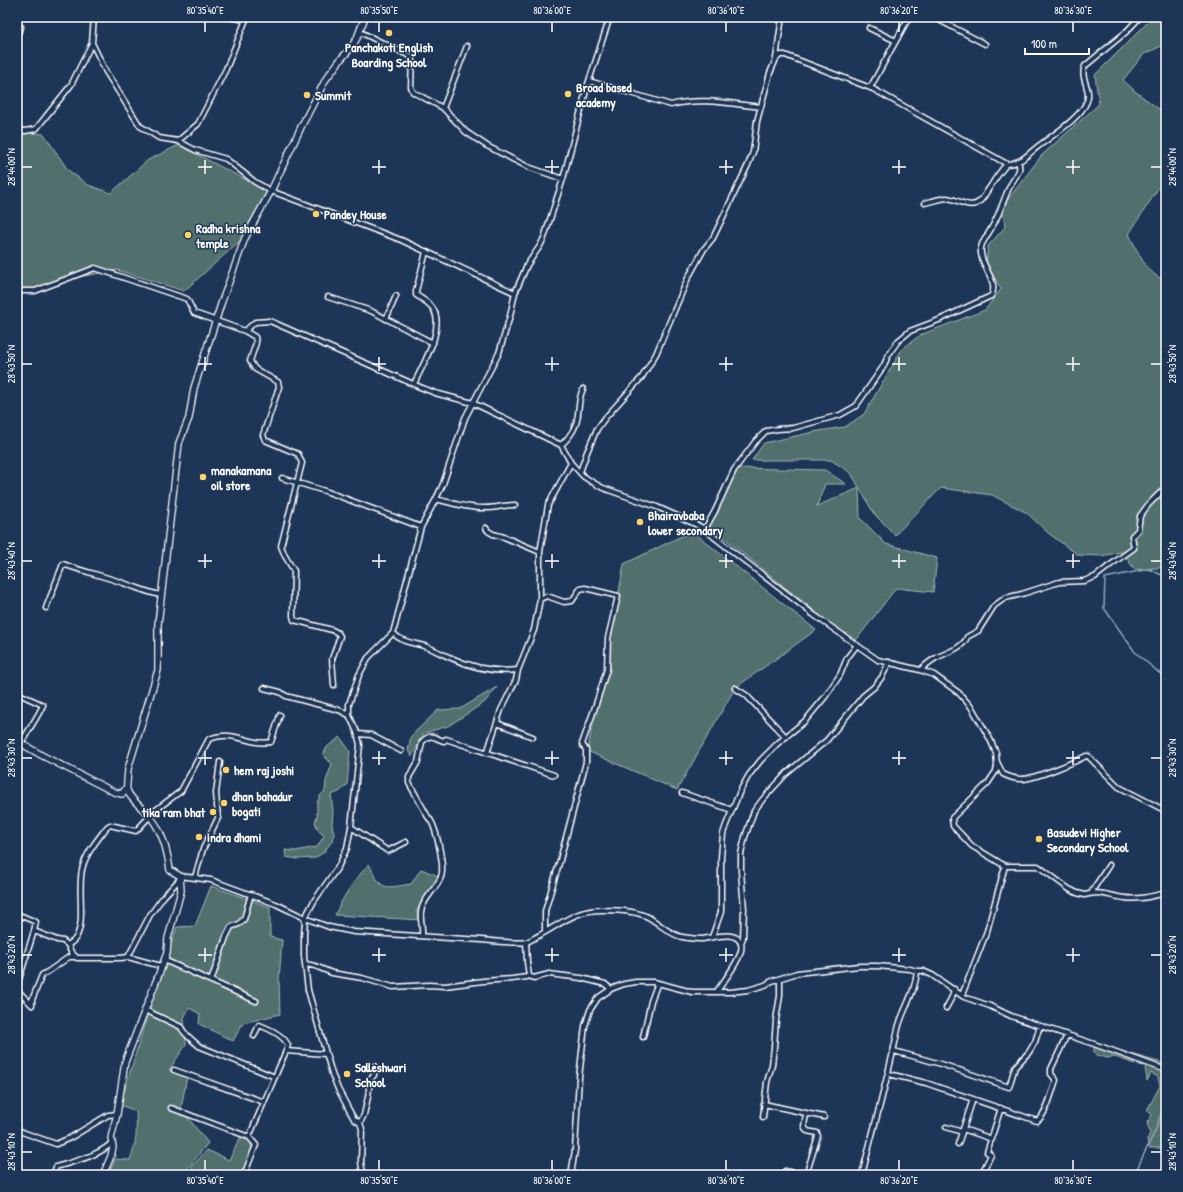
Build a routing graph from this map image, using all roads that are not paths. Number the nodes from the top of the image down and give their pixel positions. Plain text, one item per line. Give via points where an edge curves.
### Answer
1 (94, 17) edge
2 (228, 17) edge
3 (365, 17) edge
4 (610, 17) edge
5 (782, 17) edge
6 (908, 17) edge
7 (936, 17) edge
8 (1140, 17) edge
9 (246, 19) edge
10 (17, 26) edge
11 (868, 28) dead end
12 (360, 32) junction
13 (17, 35) edge
14 (896, 41) junction
15 (92, 43) junction
16 (986, 44) dead end
17 (467, 46) dead end
18 (776, 59) junction
19 (589, 81) junction
20 (870, 88) junction
21 (761, 107) junction
22 (442, 108) junction
23 (17, 130) edge
24 (178, 141) junction
25 (1018, 161) junction
26 (1007, 164) junction
27 (563, 179) junction
28 (271, 191) junction
29 (925, 203) dead end
30 (426, 252) junction
31 (17, 291) edge
32 (515, 293) junction
33 (396, 296) dead end
34 (328, 297) dead end
35 (386, 319) junction
36 (216, 320) junction
37 (246, 331) junction
38 (433, 343) junction
39 (414, 384) junction
40 (583, 389) dead end
41 (473, 403) junction
42 (561, 445) junction
43 (571, 463) junction
44 (580, 472) junction
45 (282, 478) dead end
46 (297, 482) junction
47 (1166, 487) edge
48 (436, 499) junction
49 (515, 505) dead end
50 (421, 527) junction
51 (486, 528) dead end
52 (705, 529) junction
53 (540, 552) junction
54 (161, 595) junction
55 (540, 599) junction
56 (46, 608) dead end
57 (394, 633) junction
58 (857, 645) junction
59 (889, 662) junction
60 (518, 670) junction
61 (920, 670) junction
62 (334, 685) dead end
63 (264, 688) dead end
64 (735, 688) dead end
65 (17, 694) edge
66 (280, 715) dead end
67 (349, 715) junction
68 (497, 723) junction
69 (358, 734) junction
70 (534, 737) dead end
71 (786, 737) junction
72 (19, 742) edge
73 (401, 751) dead end
74 (17, 752) edge
75 (487, 753) junction
76 (996, 760) junction
77 (220, 762) dead end
78 (554, 775) dead end
79 (126, 788) junction
80 (682, 793) dead end
81 (732, 810) junction
82 (1166, 811) edge
83 (149, 815) junction
84 (351, 827) junction
85 (406, 842) dead end
86 (1005, 866) junction
87 (1109, 866) dead end
88 (195, 877) junction
89 (180, 878) junction
90 (1092, 892) junction
91 (1166, 892) edge
92 (251, 894) junction
93 (17, 914) edge
94 (306, 918) junction
95 (34, 931) junction
96 (545, 932) junction
97 (422, 936) junction
98 (712, 937) junction
99 (526, 942) junction
100 (741, 943) junction
101 (68, 945) junction
102 (76, 957) junction
103 (128, 957) junction
104 (164, 960) junction
105 (306, 964) junction
106 (161, 966) junction
107 (917, 971) junction
108 (529, 976) junction
109 (780, 979) junction
110 (211, 981) junction
111 (654, 982) junction
112 (17, 986) edge
113 (611, 989) junction
114 (17, 990) edge
115 (954, 990) junction
116 (717, 991) junction
117 (962, 995) junction
118 (256, 1001) dead end
119 (946, 1008) dead end
120 (145, 1010) junction
121 (1040, 1026) junction
122 (1067, 1035) junction
123 (254, 1036) dead end
124 (643, 1037) dead end
125 (286, 1051) junction
126 (894, 1051) junction
127 (326, 1054) junction
128 (375, 1066) dead end
129 (174, 1070) dead end
130 (1166, 1070) edge
131 (888, 1074) junction
132 (275, 1077) junction
133 (973, 1099) junction
134 (264, 1102) junction
135 (764, 1104) junction
136 (172, 1108) dead end
137 (1001, 1108) junction
138 (117, 1114) junction
139 (806, 1114) junction
140 (762, 1117) dead end
141 (824, 1117) dead end
142 (360, 1123) junction
143 (946, 1127) dead end
144 (17, 1129) edge
145 (962, 1130) junction
146 (249, 1137) junction
147 (992, 1139) junction
148 (112, 1143) junction
149 (958, 1144) dead end
150 (785, 1171) dead end
151 (53, 1175) edge
152 (103, 1175) edge
153 (244, 1175) edge
154 (363, 1175) edge
155 (571, 1175) edge
156 (801, 1175) edge
157 (806, 1175) edge
158 (862, 1175) edge
159 (981, 1175) edge

1 - 15 street
2 - 9 street
3 - 12 street
4 - 19 street
5 - 18 street
6 - 14 street
7 - 16 street
8 - 25 street via 1085,66 1083,75 1088,100 1084,108 1054,135
9 - 24 street via 226,69 198,124
10 - 13 street via 21,28
11 - 14 street
12 - 22 street via 410,56 413,92
12 - 28 street via 351,48 326,79
14 - 20 street
15 - 23 street via 71,84 36,129
15 - 24 street via 106,72 140,126 159,138
17 - 22 street
18 - 20 street via 780,55 785,55
18 - 21 street
19 - 21 street via 671,105 696,101
19 - 27 street
20 - 26 street
21 - 44 street via 753,152 748,165 713,238 688,278 656,354 642,377 597,429
22 - 27 street via 466,132 487,146 528,167
24 - 28 street via 195,150 226,159
25 - 26 street
25 - 52 street via 1019,170 980,250 993,288 992,296 910,330 898,340 856,406 840,415 766,432 734,470
26 - 29 street via 998,173 978,204 967,205 948,198
27 - 32 street via 543,241 527,265
28 - 30 street
28 - 36 street via 245,238
30 - 32 street
30 - 38 street via 416,295 432,306 437,318
31 - 36 street via 36,291 95,268 187,299 194,313
32 - 41 street via 499,353
33 - 35 street
34 - 35 street via 371,311
35 - 38 street
36 - 37 street
36 - 54 street via 194,388 189,418 179,443
37 - 39 street via 255,322 270,321
37 - 46 street via 255,337 256,343 250,361 255,368 278,382 279,387 263,435 265,440 298,454 302,463
38 - 39 street
39 - 41 street via 435,393
40 - 42 street via 578,402 576,425
41 - 42 street
41 - 48 street via 462,424
42 - 43 street
43 - 44 street
43 - 53 street via 548,505
44 - 52 street via 604,488 657,507
45 - 46 street
46 - 50 street
46 - 62 street via 281,546 294,571 293,616 294,620 332,630 340,636 332,659
47 - 61 street via 1140,516 1138,530 1132,536 1134,548 1095,577 1084,581 1059,582 1005,598 994,606 978,631 967,637 966,641 955,649 935,658
48 - 49 street via 486,508
48 - 50 street
50 - 57 street
51 - 53 street via 493,534
52 - 58 street via 814,615
53 - 55 street
54 - 56 street via 63,564
54 - 79 street via 158,670 128,769
55 - 60 street via 534,630
55 - 96 street via 547,596 564,602 572,601 580,589 585,588 618,596 608,638 607,669 582,744 586,750 586,762 544,911
57 - 60 street via 397,638 473,666 497,671
57 - 67 street via 368,658 349,704
58 - 59 street via 878,660
58 - 71 street via 825,696 805,721
59 - 61 street
59 - 100 street via 882,677 827,740 786,774 754,811 741,854 744,909
60 - 68 street
61 - 76 street via 934,675 959,693 972,708 990,739
63 - 67 street
64 - 71 street via 746,695
65 - 72 street via 43,705
66 - 83 street via 271,742 232,735 209,739 181,791
67 - 69 street
68 - 70 street
68 - 75 street
69 - 73 street via 371,735
69 - 84 street via 360,745
71 - 81 street via 749,775
72 - 74 street
72 - 79 street via 114,792 122,794
75 - 78 street
75 - 97 street via 429,736 422,742 418,762 409,777 415,796 434,828 443,872 421,911
76 - 82 street via 1003,774 1022,779 1088,756 1119,787
76 - 86 street via 996,771 988,783 952,818 953,826 972,846
77 - 88 street via 216,793 218,818
79 - 83 street
80 - 81 street
81 - 98 street via 723,834 720,857 721,912
83 - 89 street via 163,836 170,870
83 - 101 street via 136,831 110,825 90,851 82,871 79,930 75,940
84 - 85 street via 388,851
84 - 94 street via 347,848
86 - 90 street via 1038,866 1077,893 1085,895
86 - 117 street via 987,931
87 - 90 street
88 - 89 street
88 - 92 street
89 - 103 street via 150,915
89 - 104 street via 181,891
90 - 91 street via 1126,899
92 - 94 street
92 - 110 street via 244,919 231,927 226,937
93 - 95 street via 36,922
94 - 97 street via 329,927 354,932
94 - 105 street
95 - 101 street
95 - 112 street
96 - 98 street via 583,912 603,910 641,914 681,937
96 - 99 street
97 - 99 street
98 - 100 street via 732,936
99 - 108 street
100 - 116 street via 738,958
101 - 102 street
102 - 103 street
102 - 114 street via 68,957 42,975 32,1005
103 - 106 street
104 - 106 street
104 - 110 street
105 - 108 street via 332,973 393,987 445,986
105 - 127 street via 308,990
106 - 120 street
107 - 109 street via 895,967 859,966 797,973
107 - 115 street via 932,975
107 - 126 street via 916,985 898,1028
108 - 113 street via 534,978 549,974 588,979 605,984
109 - 116 street via 748,990
109 - 135 street via 772,1065
110 - 118 street
111 - 113 street via 624,984
111 - 116 street via 692,992
111 - 124 street via 657,984
113 - 155 street via 598,998 590,1010 585,1026
115 - 117 street
115 - 119 street
117 - 121 street
120 - 132 street via 180,1027 199,1046
120 - 138 street via 125,1062
121 - 122 street
121 - 126 street via 1029,1052 1015,1067 1009,1087
122 - 130 street
122 - 137 street via 1051,1069 1051,1074 1056,1080 1040,1119 1037,1121
123 - 125 street via 259,1025 266,1028 284,1038 288,1045
125 - 127 street
125 - 132 street
126 - 131 street
127 - 142 street via 338,1089 354,1119
128 - 142 street
129 - 134 street
131 - 133 street via 926,1083
131 - 158 street
132 - 134 street
133 - 137 street
133 - 145 street
134 - 146 street
135 - 139 street
135 - 140 street
136 - 146 street
137 - 147 street
138 - 144 street via 108,1115 56,1144
138 - 148 street
139 - 141 street
139 - 157 street via 804,1126 807,1130 817,1132 818,1136
142 - 154 street
143 - 145 street
145 - 147 street
145 - 149 street
146 - 153 street via 256,1145
147 - 159 street via 987,1152 991,1155
148 - 151 street via 93,1155 56,1167
148 - 152 street via 111,1156
150 - 156 street

